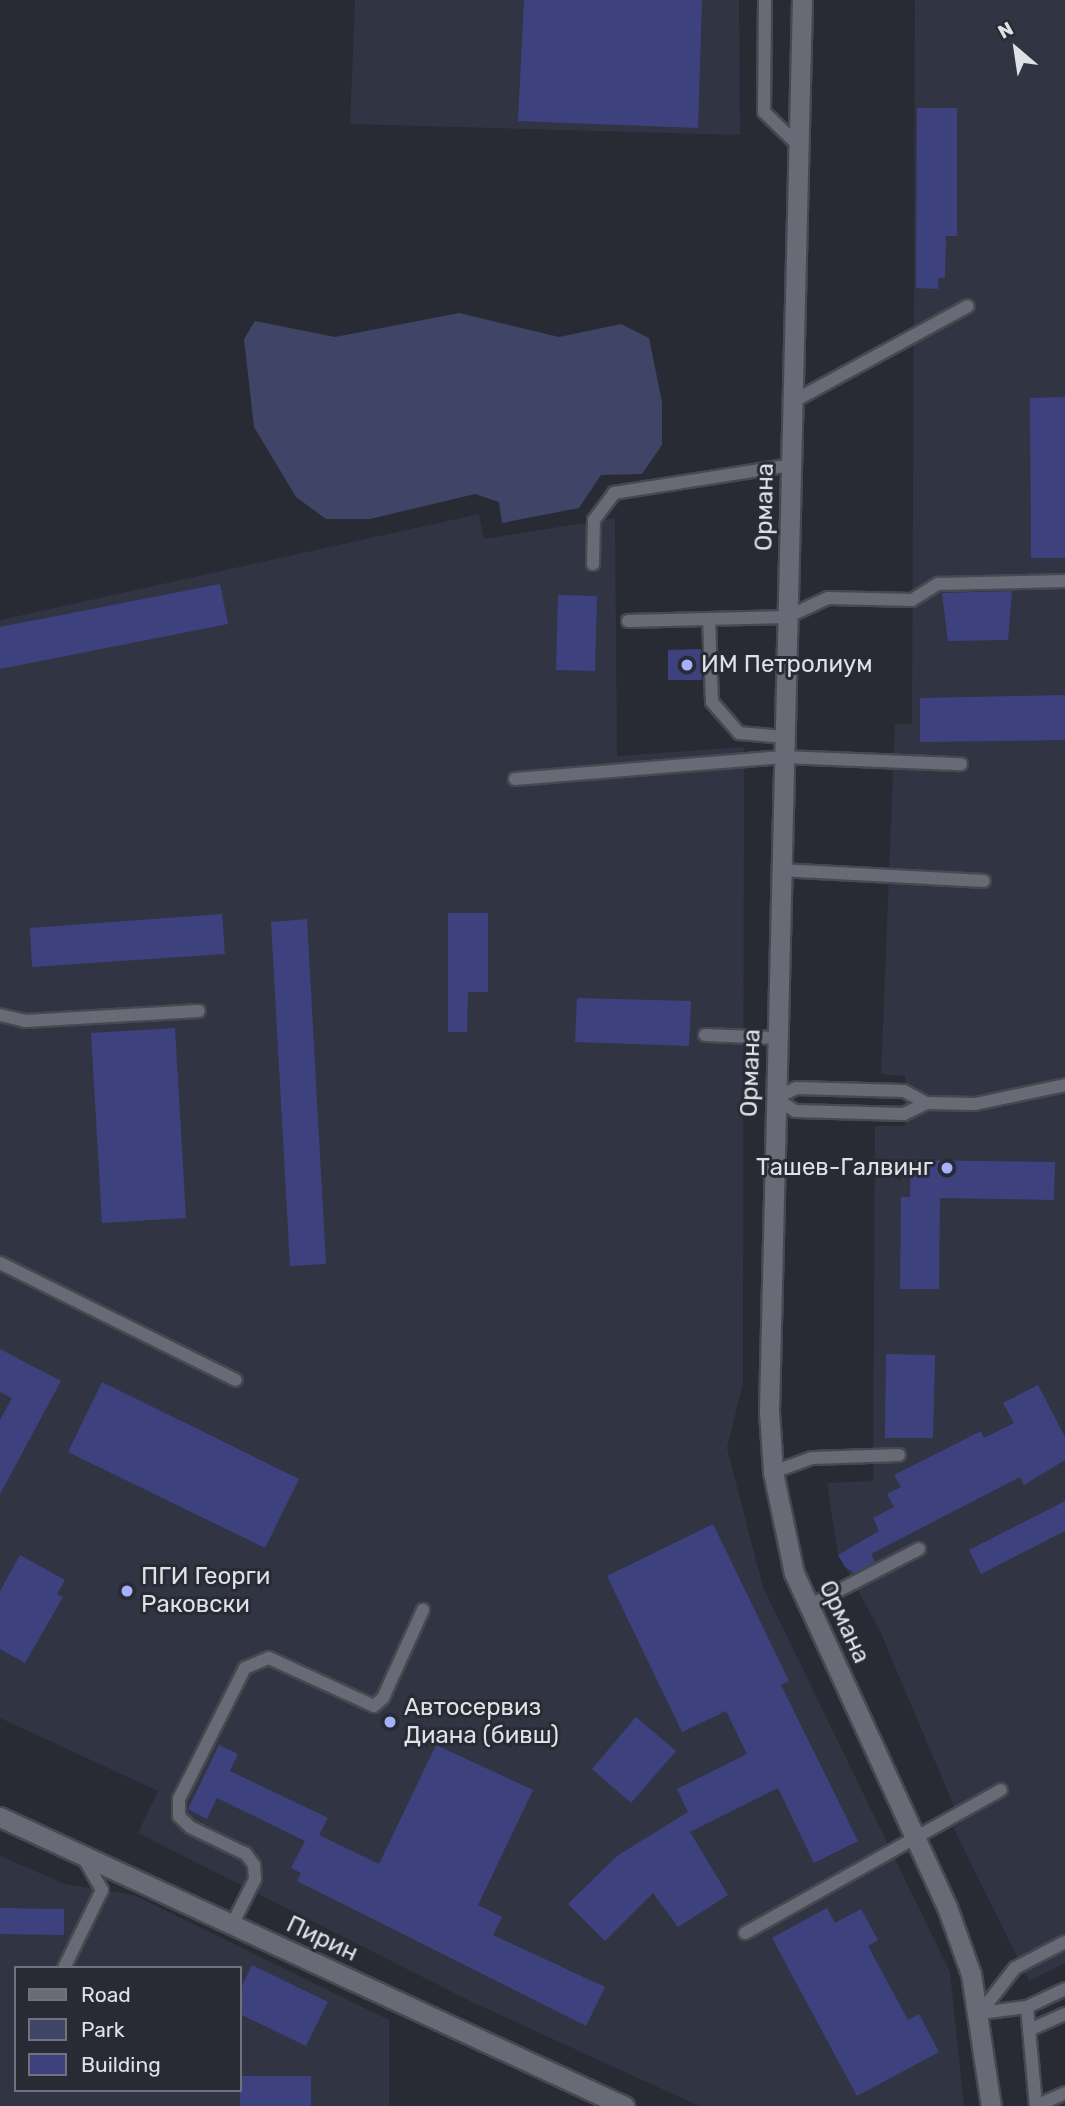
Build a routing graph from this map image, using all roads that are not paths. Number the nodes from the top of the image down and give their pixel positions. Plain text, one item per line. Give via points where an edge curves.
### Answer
1 (765, 0) edge
2 (802, 0) edge
3 (799, 146) junction
4 (968, 306) dead end
5 (792, 402) junction
6 (791, 465) junction
7 (593, 564) dead end
8 (1065, 581) edge
9 (787, 618) junction
10 (709, 619) junction
11 (628, 621) dead end
12 (784, 737) junction
13 (783, 757) junction
14 (961, 764) dead end
15 (516, 779) dead end
16 (781, 870) junction
17 (984, 880) dead end
18 (199, 1011) dead end
19 (0, 1015) edge
20 (705, 1035) dead end
21 (777, 1038) junction
22 (1065, 1085) edge
23 (775, 1098) junction
24 (927, 1103) junction
25 (0, 1263) edge
26 (236, 1380) dead end
27 (899, 1455) dead end
28 (773, 1472) junction
29 (919, 1549) dead end
30 (809, 1606) junction
31 (423, 1610) dead end
32 (1001, 1790) dead end
33 (0, 1817) edge
34 (916, 1837) junction
35 (82, 1855) junction
36 (232, 1925) junction
37 (745, 1933) dead end
38 (1065, 1942) edge
39 (65, 1966) edge
40 (1065, 1989) edge
41 (1027, 2007) junction
42 (980, 2013) junction
43 (1065, 2014) edge
44 (1029, 2030) junction
45 (1065, 2092) edge
46 (624, 2106) edge
47 (991, 2106) edge

1 - 3 lane via 764,112
2 - 3 street, Ормана
3 - 5 street, Ормана
4 - 5 lane
5 - 6 street, Ормана
6 - 7 lane via 614,493 594,520
6 - 9 street, Ормана
8 - 9 lane via 938,583 912,600 828,598
9 - 10 lane
9 - 12 street, Ормана
10 - 11 lane
10 - 12 lane via 712,702 739,733
12 - 13 street, Ормана
13 - 14 lane
13 - 15 lane
13 - 16 street, Ормана
16 - 17 lane
16 - 21 street, Ормана
18 - 19 lane via 25,1021
20 - 21 lane
21 - 23 street, Ормана
22 - 24 lane via 975,1104
23 - 24 lane via 796,1088 905,1091
23 - 24 lane via 796,1111 904,1114
23 - 28 street, Ормана
25 - 26 lane
27 - 28 lane via 812,1458
28 - 30 street, Ормана via 784,1542
29 - 30 lane
30 - 34 street, Ормана
31 - 36 lane via 383,1698 374,1706 269,1658 245,1668 179,1800 179,1816 190,1827 254,1865 255,1879
32 - 34 lane
33 - 35 street, Пирин
34 - 37 lane
34 - 42 street, Ормана via 951,1918
35 - 36 street, Пирин
35 - 39 lane via 102,1890
36 - 46 street, Пирин
38 - 42 lane via 1016,1968
40 - 41 lane
41 - 42 lane
41 - 44 lane
42 - 47 street, Ормана
43 - 44 lane
44 - 45 lane via 1035,2106

